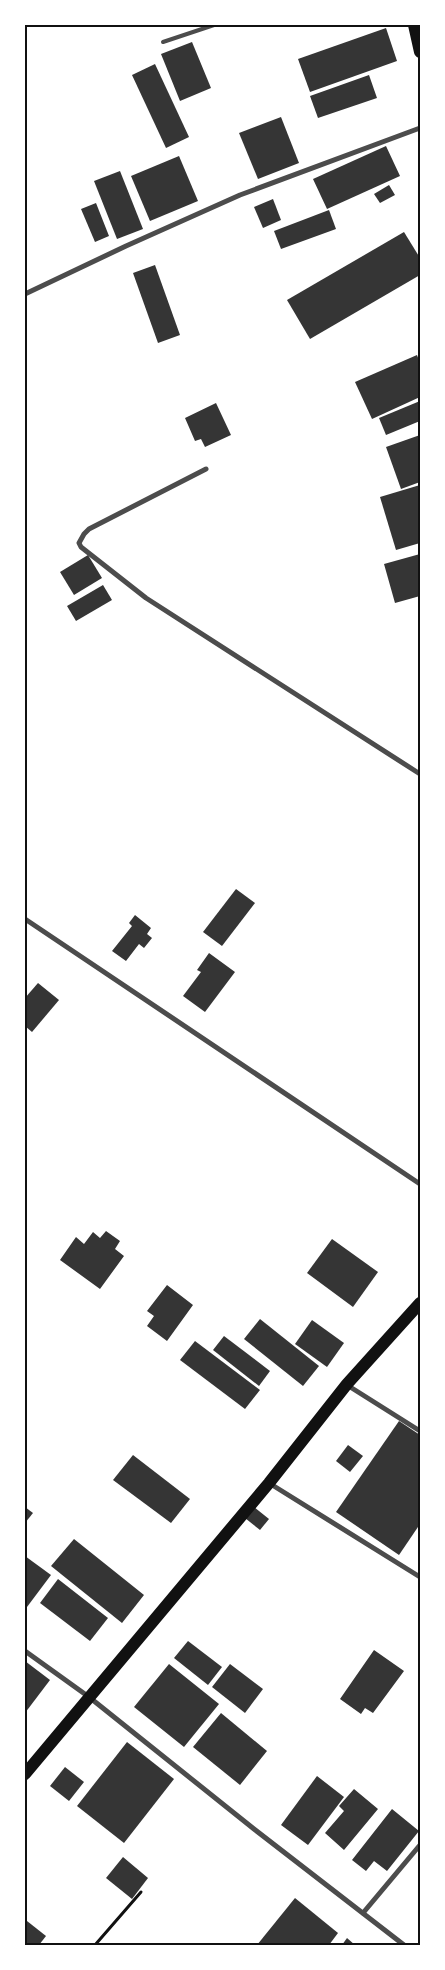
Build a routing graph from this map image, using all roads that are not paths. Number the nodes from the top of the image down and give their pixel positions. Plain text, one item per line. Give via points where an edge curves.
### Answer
1 (214, 25) edge
2 (414, 25) edge
3 (163, 42) dead end
4 (420, 52) edge
5 (420, 128) edge
6 (25, 294) edge
7 (206, 469) dead end
8 (420, 774) edge
9 (25, 920) edge
10 (420, 1184) edge
11 (420, 1303) edge
12 (347, 1384) junction
13 (420, 1431) edge
14 (268, 1483) junction
15 (420, 1577) edge
16 (25, 1651) edge
17 (89, 1697) junction
18 (25, 1774) edge
19 (420, 1845) edge
20 (363, 1913) junction
21 (404, 1945) edge

1 - 3 lane
2 - 4 main road
5 - 6 street via 240,195
7 - 8 street via 89,530 80,539 81,547 146,598
9 - 10 street
11 - 12 main road
12 - 13 street
12 - 14 main road
14 - 15 street
14 - 17 main road
16 - 17 street
17 - 18 main road
17 - 20 street
19 - 20 street
20 - 21 street

